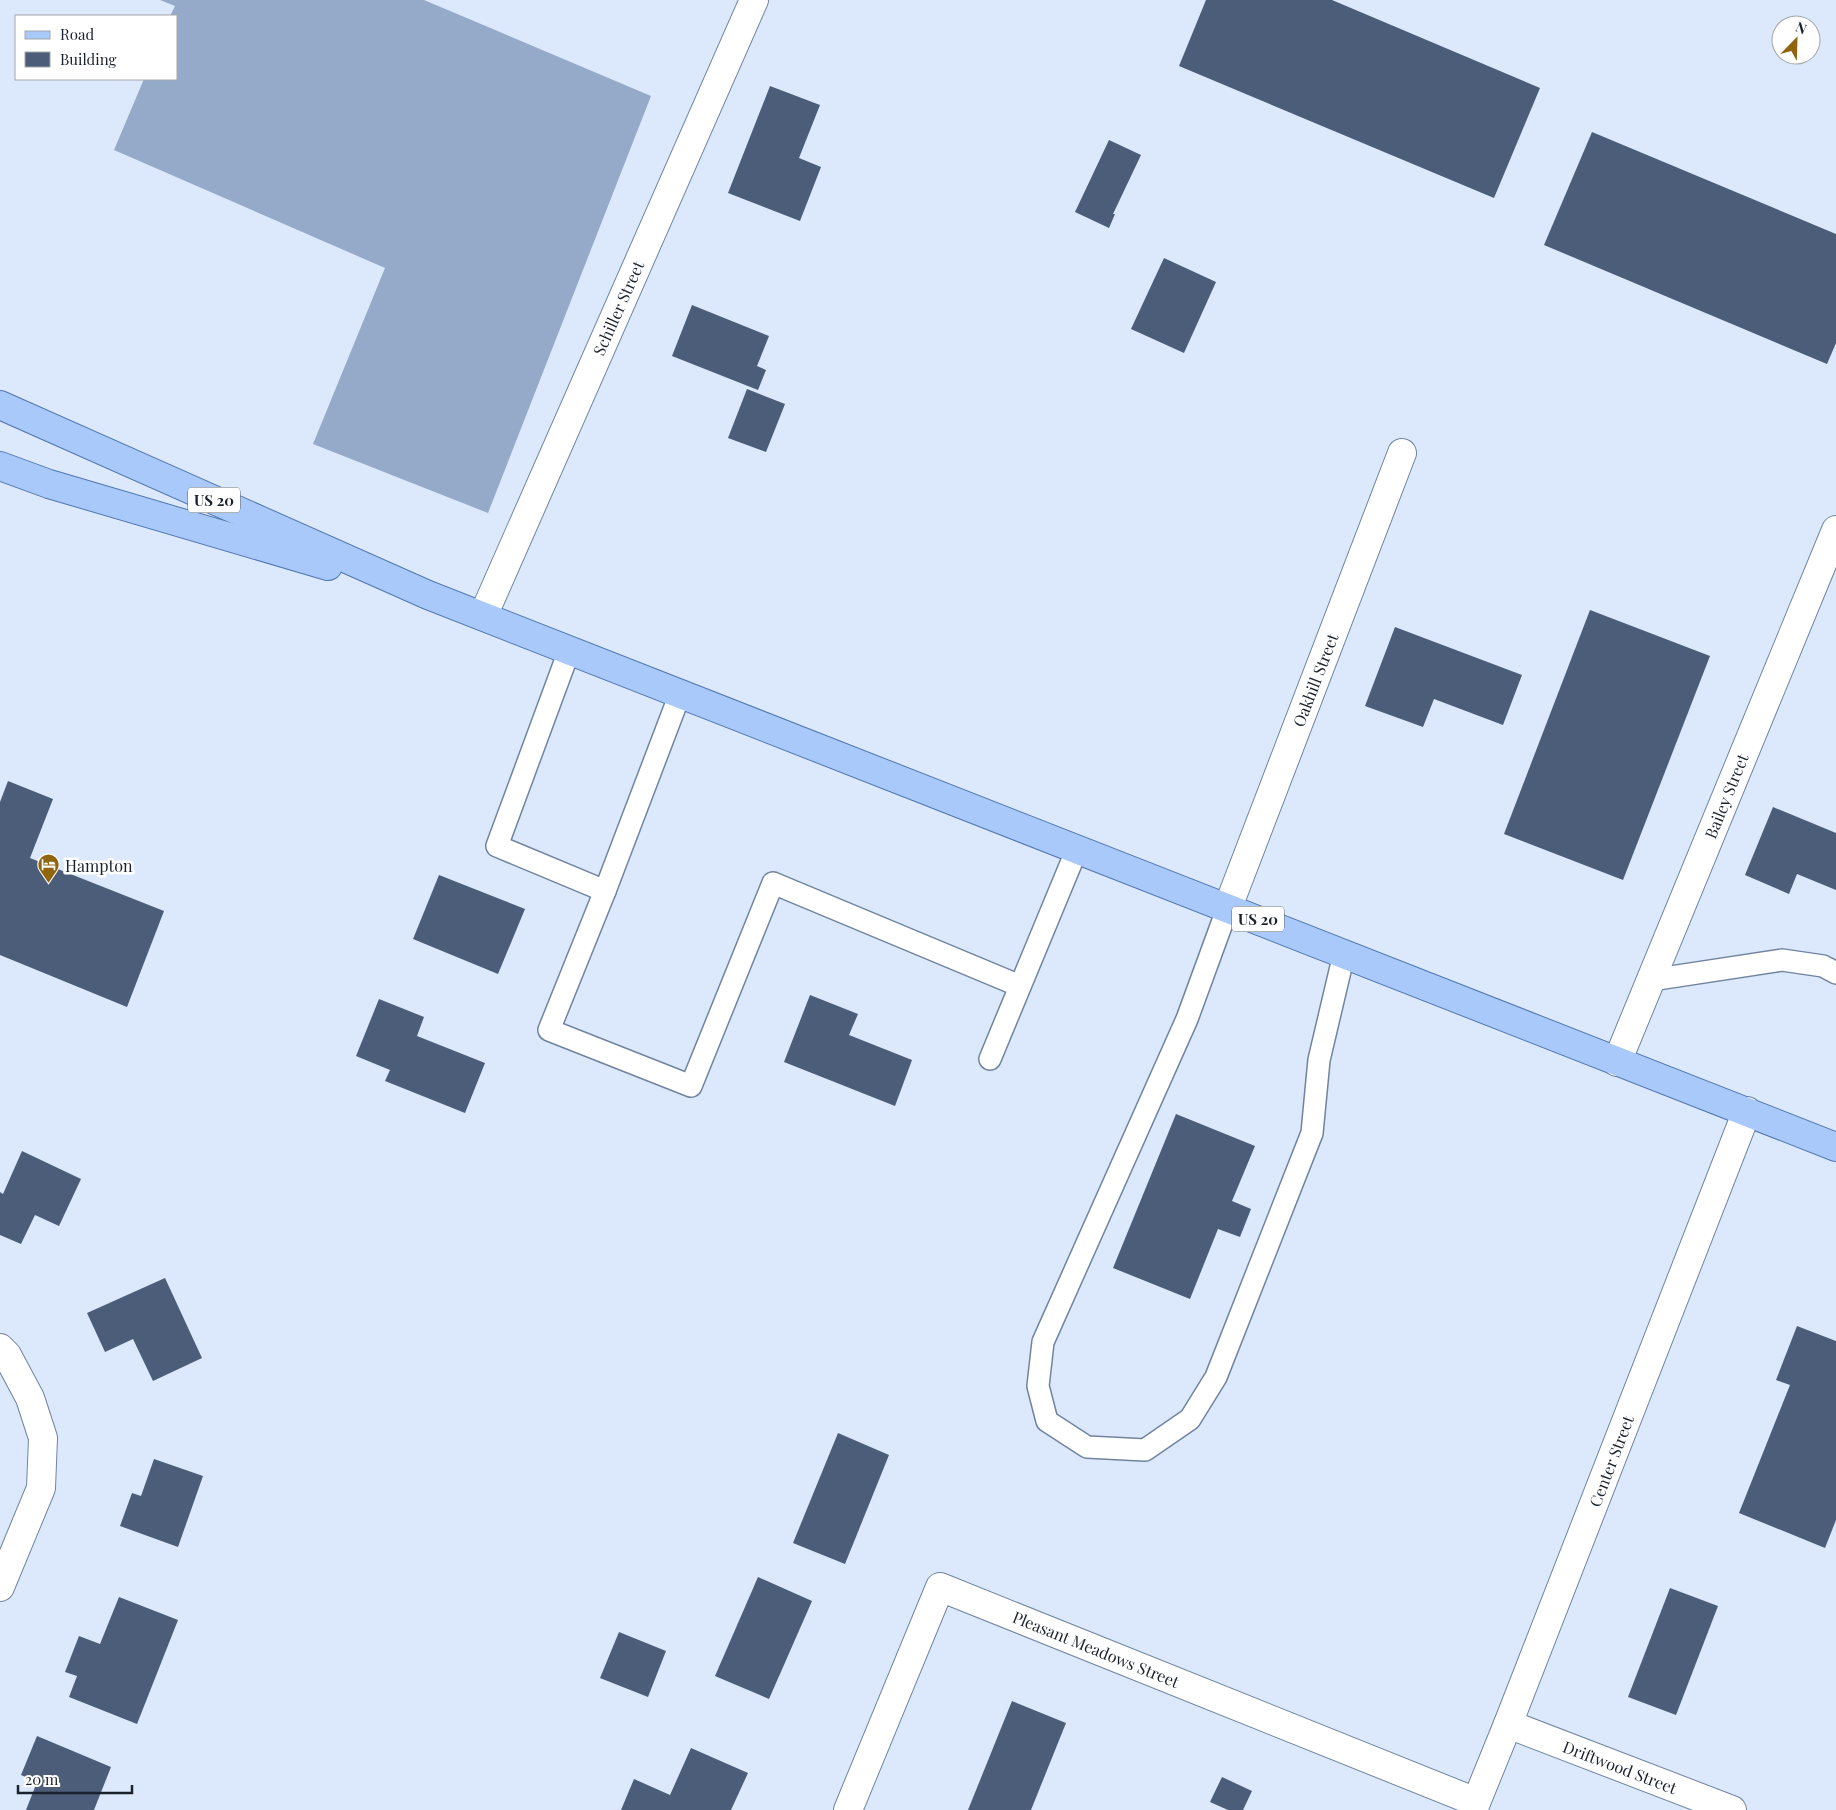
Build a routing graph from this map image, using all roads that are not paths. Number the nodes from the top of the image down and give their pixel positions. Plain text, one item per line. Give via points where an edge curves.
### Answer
1 (754, 0) edge
2 (0, 405) edge
3 (1402, 453) dead end
4 (0, 466) edge
5 (1836, 530) edge
6 (428, 595) junction
7 (483, 616) junction
8 (569, 651) junction
9 (680, 694) junction
10 (1076, 848) junction
11 (605, 890) junction
12 (1228, 907) junction
13 (1344, 954) junction
14 (1836, 973) edge
15 (1650, 980) junction
16 (1020, 986) junction
17 (990, 1059) dead end
18 (1617, 1062) junction
19 (1747, 1111) junction
20 (1836, 1147) edge
21 (0, 1348) edge
22 (0, 1586) edge
23 (1508, 1724) junction
24 (1474, 1806) edge
25 (848, 1810) edge
26 (1732, 1810) edge

1 - 7 street, Schiller Street
2 - 6 main road, US 20
3 - 12 street, Oakhill Street
4 - 6 main road, US 20 via 49,484
5 - 15 street, Bailey Street
6 - 7 main road, US 20
7 - 8 main road, US 20
8 - 9 main road, US 20
8 - 11 lane via 497,846
9 - 10 main road, US 20
9 - 11 lane
10 - 12 main road, US 20
10 - 16 lane
11 - 16 lane via 549,1030 691,1086 773,883
12 - 13 main road, US 20
12 - 13 lane via 1187,1019 1043,1342 1038,1386 1047,1421 1087,1447 1144,1450 1190,1419 1216,1377 1312,1132 1319,1060
13 - 18 main road, US 20
14 - 15 lane via 1823,966 1782,960
15 - 18 street, Bailey Street
16 - 17 lane
18 - 19 main road, US 20
19 - 20 main road, US 20
19 - 23 street, Center Street
21 - 22 street via 30,1398 43,1438 41,1488
23 - 24 street, Center Street
23 - 26 street, Driftwood Street
24 - 25 street, Pleasant Meadows Street via 940,1586

